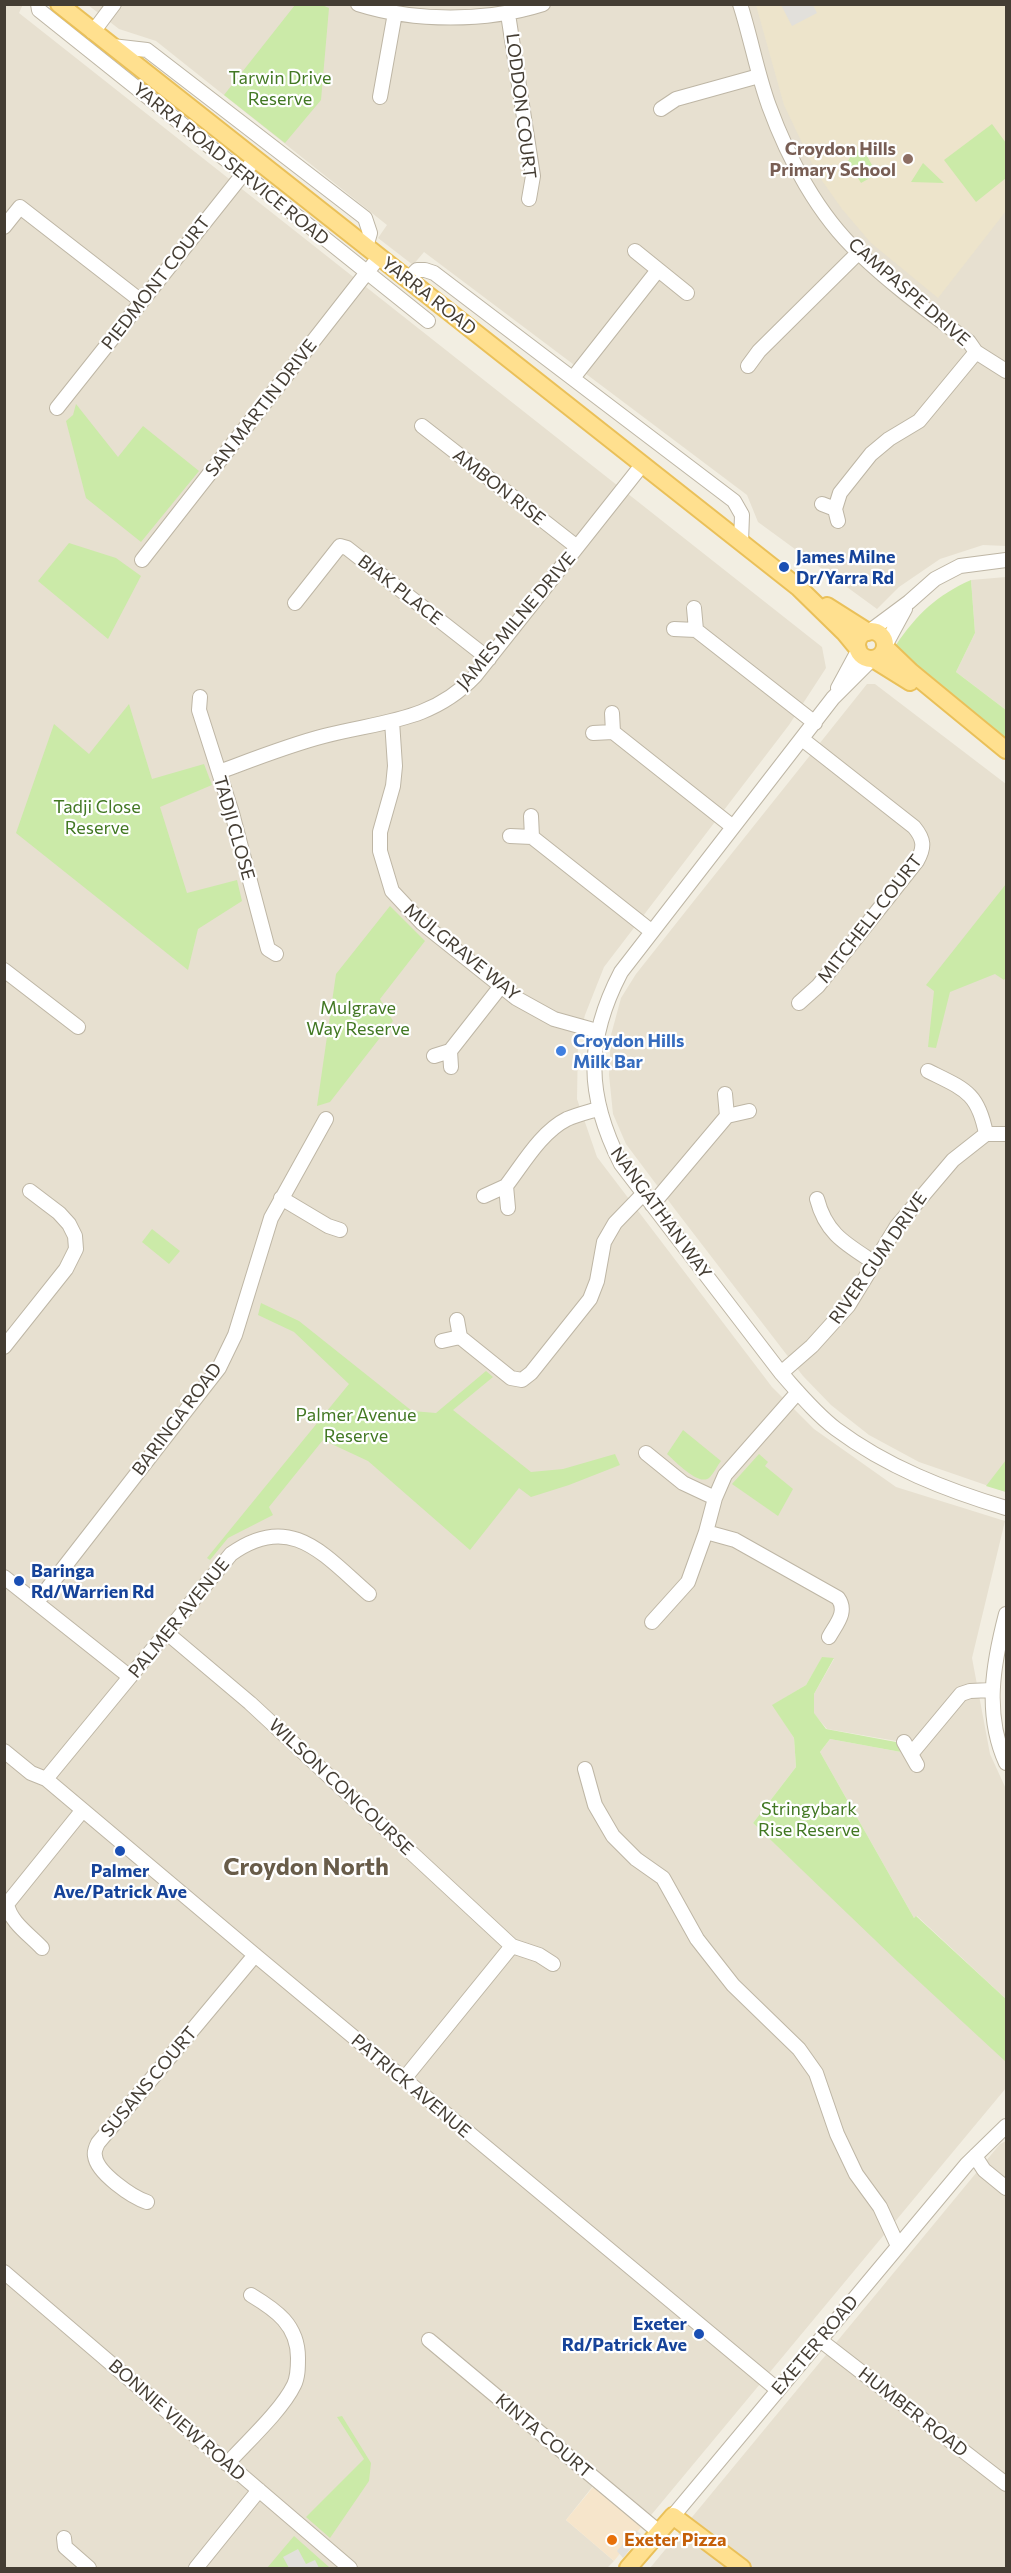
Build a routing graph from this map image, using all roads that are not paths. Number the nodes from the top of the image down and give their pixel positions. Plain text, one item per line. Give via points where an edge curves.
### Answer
1 (38, 4) edge
2 (59, 4) edge
3 (114, 4) edge
4 (543, 4) edge
5 (740, 4) edge
6 (362, 5) edge
7 (395, 13) junction
8 (508, 14) junction
9 (93, 32) junction
10 (112, 46) junction
11 (759, 75) junction
12 (380, 97) dead end
13 (661, 110) dead end
14 (255, 159) junction
15 (242, 175) junction
16 (530, 199) dead end
17 (4, 227) edge
18 (635, 251) dead end
19 (373, 252) junction
20 (858, 253) junction
21 (658, 270) junction
22 (367, 272) junction
23 (408, 279) junction
24 (687, 293) dead end
25 (141, 301) junction
26 (428, 321) dead end
27 (976, 352) junction
28 (748, 366) dead end
29 (1006, 371) edge
30 (573, 378) junction
31 (57, 408) dead end
32 (422, 426) dead end
33 (642, 465) junction
34 (822, 504) dead end
35 (741, 543) junction
36 (577, 548) junction
37 (142, 560) dead end
38 (1006, 560) edge
39 (799, 588) junction
40 (909, 602) junction
41 (295, 603) dead end
42 (694, 608) dead end
43 (674, 629) dead end
44 (696, 630) junction
45 (869, 632) junction
46 (885, 646) junction
47 (865, 655) junction
48 (489, 659) junction
49 (200, 697) dead end
50 (612, 713) dead end
51 (392, 721) junction
52 (814, 723) junction
53 (971, 723) junction
54 (613, 732) junction
55 (593, 733) dead end
56 (802, 739) junction
57 (1006, 750) edge
58 (219, 772) junction
59 (531, 816) dead end
60 (733, 827) junction
61 (510, 836) dead end
62 (532, 837) junction
63 (651, 931) junction
64 (276, 954) dead end
65 (4, 970) edge
66 (501, 986) junction
67 (799, 1003) dead end
68 (78, 1027) dead end
69 (597, 1031) junction
70 (450, 1051) junction
71 (434, 1056) dead end
72 (451, 1067) dead end
73 (928, 1071) dead end
74 (725, 1094) dead end
75 (598, 1109) junction
76 (749, 1111) dead end
77 (728, 1116) junction
78 (326, 1119) dead end
79 (986, 1134) junction
80 (1006, 1134) edge
81 (506, 1186) junction
82 (30, 1191) dead end
83 (644, 1193) junction
84 (484, 1196) dead end
85 (281, 1198) junction
86 (817, 1199) dead end
87 (652, 1205) junction
88 (508, 1208) dead end
89 (340, 1230) dead end
90 (875, 1263) junction
91 (457, 1320) dead end
92 (460, 1337) junction
93 (442, 1341) dead end
94 (4, 1347) edge
95 (780, 1373) junction
96 (798, 1392) junction
97 (646, 1453) dead end
98 (715, 1498) junction
99 (1006, 1508) edge
100 (706, 1532) junction
101 (4, 1577) edge
102 (369, 1594) dead end
103 (37, 1602) junction
104 (1006, 1614) edge
105 (652, 1622) dead end
106 (166, 1633) junction
107 (829, 1636) dead end
108 (130, 1677) junction
109 (991, 1690) junction
110 (4, 1752) edge
111 (911, 1754) dead end
112 (1006, 1763) edge
113 (585, 1769) dead end
114 (46, 1779) junction
115 (82, 1811) junction
116 (512, 1946) junction
117 (42, 1948) dead end
118 (255, 1955) junction
119 (553, 1964) dead end
120 (404, 2079) junction
121 (1006, 2126) edge
122 (975, 2156) junction
123 (1006, 2188) edge
124 (147, 2202) dead end
125 (898, 2246) junction
126 (4, 2272) edge
127 (250, 2295) dead end
128 (429, 2340) dead end
129 (820, 2340) junction
130 (778, 2390) junction
131 (228, 2464) junction
132 (1006, 2484) edge
133 (259, 2490) junction
134 (673, 2516) junction
135 (659, 2532) junction
136 (64, 2538) dead end
137 (89, 2568) edge
138 (196, 2568) edge
139 (350, 2568) edge
140 (628, 2568) edge
141 (742, 2568) edge

1 - 15 street, YARRA ROAD SERVICE ROAD via 39,10
2 - 9 main road, YARRA ROAD
3 - 9 street
4 - 8 street
5 - 11 street, CAMPASPE DRIVE
6 - 7 street
7 - 8 street via 442,17
7 - 12 street
8 - 16 street, LODDON COURT via 533,176
9 - 10 main road, YARRA ROAD
10 - 14 main road, YARRA ROAD
10 - 19 street, YARRA ROAD SERVICE ROAD via 147,50 365,218
11 - 13 street via 676,99
11 - 20 street, CAMPASPE DRIVE via 795,164 831,221
14 - 15 street, PIEDMONT COURT
14 - 19 main road, YARRA ROAD
15 - 22 street, YARRA ROAD SERVICE ROAD
15 - 25 street, PIEDMONT COURT
17 - 25 street via 20,207
18 - 21 street
19 - 22 street, SAN MARTIN DRIVE
19 - 23 main road, YARRA ROAD
20 - 27 street, CAMPASPE DRIVE via 969,342
20 - 28 street
21 - 24 street
21 - 30 street
22 - 26 street, YARRA ROAD SERVICE ROAD
22 - 37 street, SAN MARTIN DRIVE
23 - 30 street via 417,270 434,273
23 - 33 main road, YARRA ROAD
25 - 31 street, PIEDMONT COURT
27 - 29 street, CAMPASPE DRIVE
27 - 34 street via 919,421 871,454 840,493 837,515
30 - 35 street via 734,501 742,515
32 - 36 street, AMBON RISE
33 - 35 main road, YARRA ROAD
33 - 36 street, JAMES MILNE DRIVE
35 - 39 main road, YARRA ROAD
36 - 48 street, JAMES MILNE DRIVE
38 - 40 street via 960,566 935,579
39 - 45 main road, YARRA ROAD
39 - 47 main road, YARRA ROAD
40 - 45 street
40 - 46 street
41 - 48 street, BIAK PLACE via 340,546 347,548
42 - 44 street
43 - 44 street
44 - 52 street
45 - 46 main road via 879,633
45 - 47 main road via 858,640
46 - 47 main road via 883,654
46 - 53 main road, YARRA ROAD
47 - 52 street, NANGATHAN WAY
47 - 53 main road, YARRA ROAD
48 - 51 street, JAMES MILNE DRIVE via 462,690 443,704
49 - 58 street, TADJI CLOSE via 199,710
50 - 54 street
51 - 58 street, JAMES MILNE DRIVE via 324,736
51 - 66 street, MULGRAVE WAY via 393,786 380,832 380,851 392,891 422,923
52 - 56 street, NANGATHAN WAY
53 - 57 main road, YARRA ROAD
54 - 55 street
54 - 60 street
56 - 60 street, NANGATHAN WAY
56 - 67 street, MITCHELL COURT via 914,827 923,846 917,861 818,986
58 - 64 street, TADJI CLOSE via 268,949
59 - 62 street
60 - 63 street, NANGATHAN WAY
61 - 62 street
62 - 63 street
63 - 69 street, NANGATHAN WAY via 621,972
65 - 68 street
66 - 69 street, MULGRAVE WAY via 543,1014
66 - 70 street
69 - 75 street, NANGATHAN WAY via 593,1067
70 - 71 street
70 - 72 street
73 - 79 street via 970,1095 978,1105
74 - 77 street
75 - 81 street via 554,1128
75 - 83 street, NANGATHAN WAY via 621,1164
76 - 77 street
77 - 87 street
78 - 85 street, BARINGA ROAD
79 - 80 street
79 - 90 street, RIVER GUM DRIVE via 971,1143 929,1185
81 - 84 street
81 - 88 street
82 - 94 street via 69,1224 76,1249 66,1269
83 - 87 street, NANGATHAN WAY
83 - 92 street via 615,1223 604,1242 590,1299 531,1373 522,1380 511,1378
85 - 89 street
85 - 103 street, BARINGA ROAD via 235,1335 219,1368
86 - 90 street via 829,1229
87 - 95 street, NANGATHAN WAY
90 - 95 street, RIVER GUM DRIVE via 833,1325
91 - 92 street
92 - 93 street
95 - 96 street, NANGATHAN WAY
96 - 98 street via 726,1475
96 - 99 street, NANGATHAN WAY via 834,1428 877,1456 916,1477
97 - 98 street via 683,1483
98 - 100 street
100 - 105 street via 688,1582
100 - 107 street via 735,1540 838,1598 842,1613
101 - 103 street
102 - 106 street, PALMER AVENUE via 306,1541 266,1536 247,1542 231,1554
103 - 108 street
104 - 109 street
106 - 108 street, PALMER AVENUE
106 - 116 street, WILSON CONCOURSE via 250,1703
108 - 114 street, PALMER AVENUE
109 - 111 street via 961,1694
109 - 112 street via 995,1726
110 - 114 street, PATRICK AVENUE via 31,1773
113 - 125 street via 595,1805 613,1836 663,1878 698,1939 733,1985 799,2049 816,2073 837,2134
114 - 115 street, PATRICK AVENUE
115 - 117 street via 7,1904 14,1920
115 - 118 street, PATRICK AVENUE
116 - 119 street, WILSON CONCOURSE
116 - 120 street
118 - 120 street, PATRICK AVENUE
118 - 124 street, SUSANS COURT via 98,2143 96,2163 134,2198
120 - 130 street, PATRICK AVENUE
121 - 122 street, EXETER ROAD
122 - 123 street via 984,2170
122 - 125 street, EXETER ROAD
125 - 129 street, EXETER ROAD
126 - 131 street, BONNIE VIEW ROAD
127 - 131 street via 273,2308 291,2328 298,2348 298,2370 284,2400
128 - 135 street, KINTA COURT
129 - 130 street, EXETER ROAD
129 - 132 street, HUMBER ROAD
130 - 134 street, EXETER ROAD
131 - 133 street, BONNIE VIEW ROAD
133 - 138 street
133 - 139 street, BONNIE VIEW ROAD
134 - 135 main road, EXETER ROAD
134 - 141 main road
135 - 140 main road, EXETER ROAD
136 - 137 street via 65,2547

